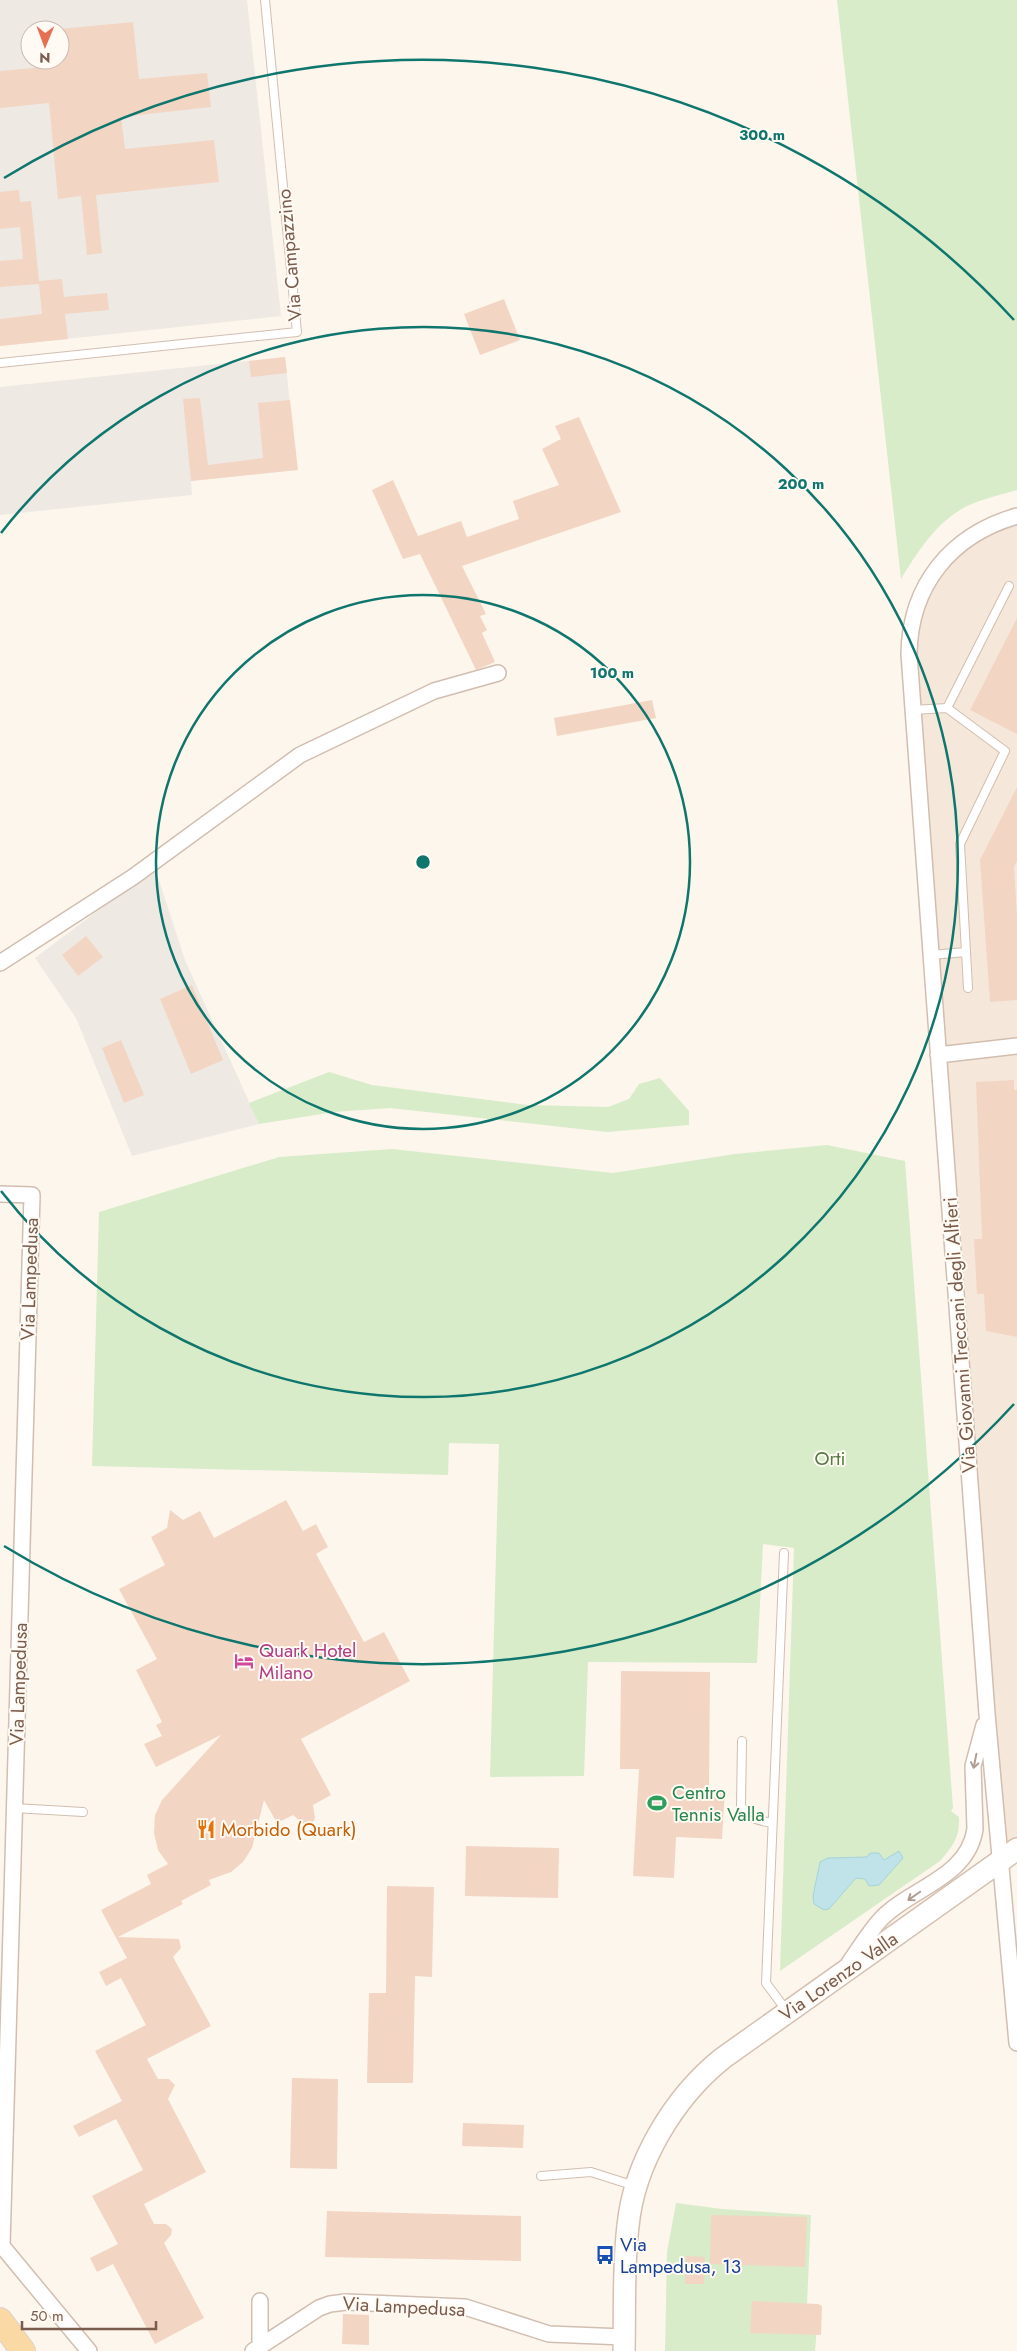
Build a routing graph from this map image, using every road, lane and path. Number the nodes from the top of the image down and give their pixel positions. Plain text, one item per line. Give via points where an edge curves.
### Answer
1 (265, 0) edge
2 (0, 363) edge
3 (1017, 516) edge
4 (1010, 586) dead end
5 (498, 672) dead end
6 (947, 708) junction
7 (912, 710) junction
8 (966, 952) junction
9 (931, 955) junction
10 (0, 963) edge
11 (968, 988) dead end
12 (1017, 1046) edge
13 (938, 1055) junction
14 (0, 1194) edge
15 (784, 1553) dead end
16 (987, 1714) junction
17 (742, 1741) dead end
18 (7, 1808) edge
19 (83, 1812) dead end
20 (772, 1823) junction
21 (1009, 1855) edge
22 (841, 1974) junction
23 (787, 2012) junction
24 (1016, 2015) edge
25 (1017, 2044) edge
26 (670, 2116) joint
27 (541, 2176) dead end
28 (637, 2186) junction
29 (260, 2301) dead end
30 (0, 2320) edge
31 (624, 2344) edge
32 (263, 2348) edge
33 (23, 2351) edge
34 (89, 2351) edge

1 - 2 lane, Via Campazzino via 297,332
3 - 7 street, Via Giovanni Treccani degli Alfieri via 962,541 943,561 923,591 910,633
4 - 6 lane
5 - 10 street via 434,691 300,755 133,877
6 - 7 lane
6 - 8 lane via 1005,751 960,844
7 - 9 street, Via Giovanni Treccani degli Alfieri
8 - 9 lane
8 - 11 lane
9 - 13 street, Via Giovanni Treccani degli Alfieri
12 - 13 street
13 - 16 street, Via Giovanni Treccani degli Alfieri
14 - 18 street, Via Lampedusa via 32,1195
15 - 20 lane
16 - 21 street, Via Giovanni Treccani degli Alfieri
16 -> 22 street, Via Giovanni Treccani degli Alfieri via 973,1766 975,1829 966,1856 882,1919
17 - 20 lane via 741,1806 746,1815 755,1820
18 - 19 lane
18 - 34 street, Via Lampedusa via 2,2246
20 - 23 lane via 766,1982
21 - 22 main road, Via Lorenzo Valla
21 - 24 street, Via Giovanni Treccani degli Alfieri
22 - 23 main road, Via Lorenzo Valla
23 - 26 main road, Via Lorenzo Valla via 712,2066 689,2089
24 - 25 street, Via Giovanni Treccani degli Alfieri
26 - 28 main road, Via Lampedusa via 651,2150
27 - 28 lane via 591,2172
28 - 31 main road, Via Lampedusa via 628,2225
29 - 32 street
30 - 33 main road
31 - 32 street, Via Lampedusa via 550,2334 465,2307 346,2302 322,2306

